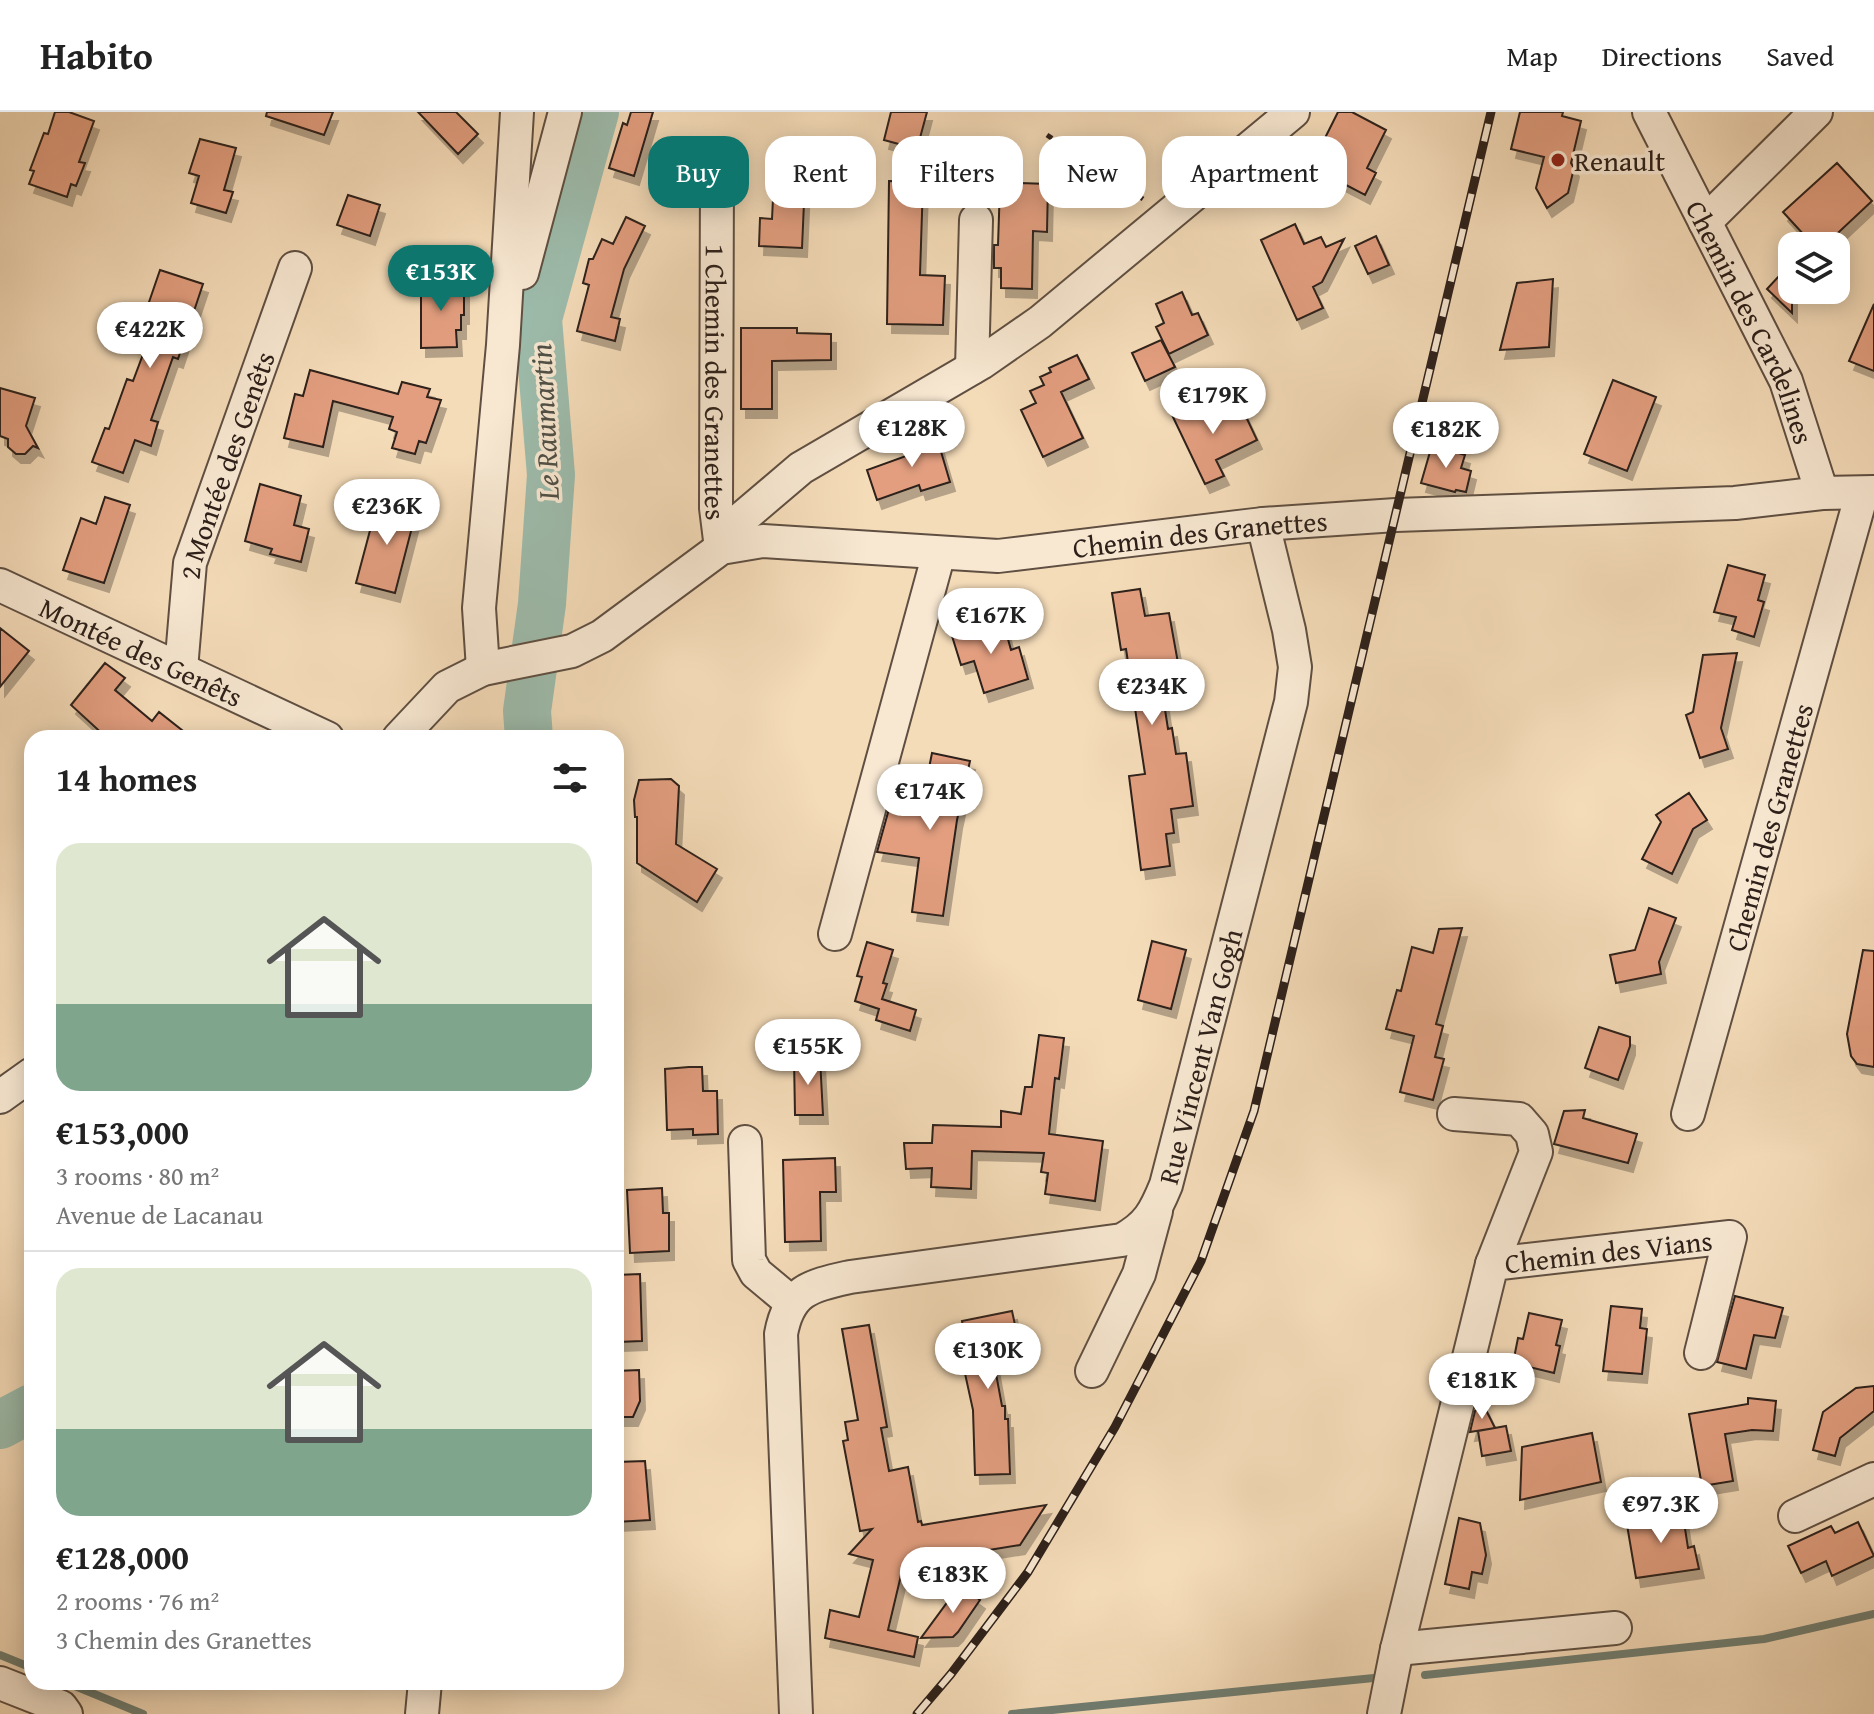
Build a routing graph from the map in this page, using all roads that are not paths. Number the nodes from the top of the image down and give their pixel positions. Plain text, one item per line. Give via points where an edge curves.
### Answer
1 (517, 112) edge
2 (565, 112) edge
3 (1293, 112) edge
4 (1649, 112) edge
5 (1816, 112) edge
6 (717, 208) edge
7 (976, 220) dead end
8 (1705, 222) junction
9 (295, 268) dead end
10 (503, 345) junction
11 (972, 368) junction
12 (1822, 493) junction
13 (1868, 493) edge
14 (1263, 524) junction
15 (721, 548) junction
16 (939, 553) junction
17 (0, 585) edge
18 (181, 669) junction
19 (483, 669) junction
20 (310, 730) edge
21 (407, 730) edge
22 (835, 934) dead end
23 (24, 1080) edge
24 (0, 1097) edge
25 (1454, 1114) dead end
26 (1688, 1114) dead end
27 (745, 1142) dead end
28 (1156, 1211) junction
29 (1492, 1264) junction
30 (792, 1303) junction
31 (1701, 1353) dead end
32 (1092, 1371) dead end
33 (1874, 1479) edge
34 (1795, 1516) dead end
35 (1615, 1628) dead end
36 (1397, 1649) junction
37 (0, 1683) edge
38 (424, 1690) edge
39 (66, 1714) edge
40 (422, 1714) edge
41 (796, 1714) edge
42 (1384, 1714) edge

1 - 10 street
2 - 10 street
3 - 11 street via 1040,322
4 - 8 street, Chemin des Cardelines
5 - 8 street
6 - 15 street, 1 Chemin des Granettes via 716,508
7 - 11 street
8 - 12 street, Chemin des Cardelines via 1786,381
9 - 18 street, 2 Montée des Genêts via 190,563
10 - 19 street via 479,608
11 - 15 street via 801,468 741,519
12 - 13 street, Chemin des Granettes
12 - 14 street, Chemin des Granettes via 1735,503
13 - 26 street, Chemin des Granettes
14 - 16 street, Chemin des Granettes via 998,556
14 - 28 street, Rue Vincent Van Gogh via 1295,667 1291,702
15 - 16 street, Chemin des Granettes via 763,541
15 - 19 street, Chemin des Granettes via 602,636 572,651
16 - 22 street
17 - 18 street, Montée des Genêts
18 - 20 street, Montée des Genêts
19 - 21 street, Chemin des Granettes via 447,687
23 - 24 street
25 - 29 street via 1519,1119 1532,1134 1536,1152
27 - 30 street via 749,1260 756,1273
28 - 30 street, Rue Vincent Van Gogh via 1139,1231 1122,1240 850,1277 823,1283
28 - 32 street via 1139,1274
29 - 31 street, Chemin des Vians via 1730,1237
29 - 36 street, Chemin des Vians
30 - 41 street via 781,1334
33 - 34 street
35 - 36 street
36 - 42 street, Chemin des Vians
37 - 39 street via 61,1707
38 - 40 street

